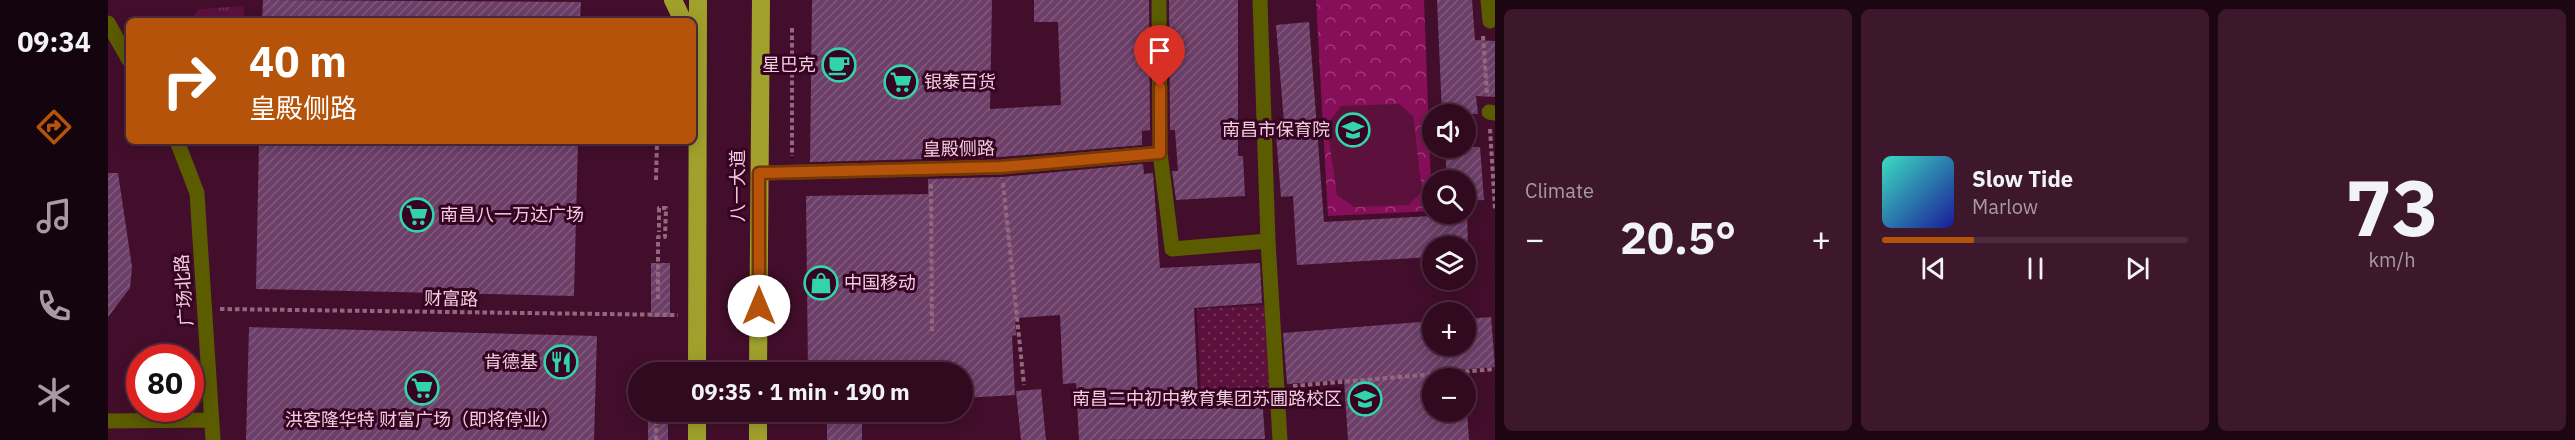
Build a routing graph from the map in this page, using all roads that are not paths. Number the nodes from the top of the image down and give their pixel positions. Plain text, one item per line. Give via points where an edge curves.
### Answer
1 (673, 0) edge
2 (698, 0) edge
3 (761, 0) edge
4 (1159, 0) edge
5 (1260, 0) edge
6 (1488, 0) edge
7 (682, 18) edge
8 (1490, 21) dead end
9 (108, 23) edge
10 (696, 36) edge
11 (126, 55) edge
12 (178, 144) edge
13 (696, 144) edge
14 (1160, 153) junction
15 (759, 173) junction
16 (1268, 241) junction
17 (697, 362) edge
18 (758, 362) edge
19 (211, 420) junction
20 (108, 421) edge
21 (697, 422) edge
22 (758, 422) edge
23 (213, 440) edge
24 (697, 440) edge
25 (758, 440) edge
26 (1280, 440) edge

1 - 7 highway
2 - 10 highway
3 - 15 highway, 八一大道
4 - 14 street
5 - 16 street
6 - 8 street
9 - 11 street
12 - 19 street, 广场北路 via 197,193
13 - 17 highway
14 - 15 street, 皇殿侧路 via 1001,167
14 - 16 street via 1172,249
15 - 18 highway, 八一大道
16 - 26 street
19 - 20 street
19 - 23 street, 广场北路
21 - 24 highway
22 - 25 highway

